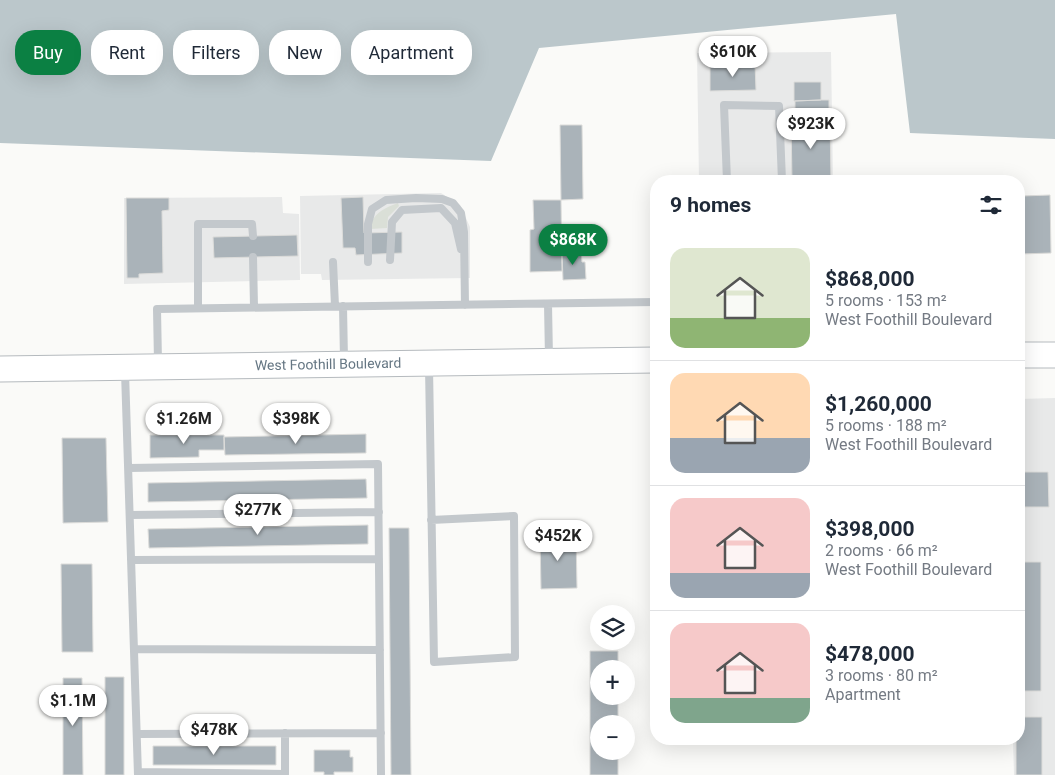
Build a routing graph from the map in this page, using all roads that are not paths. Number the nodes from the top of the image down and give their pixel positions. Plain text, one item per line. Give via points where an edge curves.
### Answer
1 (727, 175) edge
2 (782, 175) edge
3 (253, 236) dead end
4 (253, 257) dead end
5 (390, 260) dead end
6 (463, 261) junction
7 (334, 262) dead end
8 (368, 262) dead end
9 (650, 302) edge
10 (548, 304) junction
11 (464, 305) junction
12 (339, 306) junction
13 (198, 308) junction
14 (254, 308) junction
15 (1025, 355) edge
16 (1055, 355) edge
17 (650, 360) edge
18 (429, 363) junction
19 (549, 363) junction
20 (344, 364) junction
21 (125, 367) junction
22 (158, 367) junction
23 (0, 369) edge
24 (128, 468) junction
25 (379, 512) junction
26 (130, 515) junction
27 (431, 520) junction
28 (379, 559) junction
29 (132, 560) junction
30 (134, 649) junction
31 (380, 650) junction
32 (285, 733) junction
33 (380, 733) junction
34 (137, 734) junction
35 (138, 774) edge
36 (285, 774) edge
37 (381, 775) edge

1 - 2 lane via 724,105 780,106
3 - 13 lane via 252,224 198,224
4 - 14 lane
5 - 6 lane via 391,227 396,215 402,210 423,207 441,208 450,216 455,223
6 - 8 lane via 464,232 460,212 453,203 442,199 416,198 386,200 372,209 368,224
6 - 11 lane
7 - 12 lane
9 - 10 lane
10 - 11 lane
10 - 19 lane
11 - 12 lane
12 - 14 lane
12 - 20 lane
13 - 14 lane
13 - 22 lane via 157,309
15 - 16 main road
17 - 19 main road, West Foothill Boulevard
18 - 19 main road, West Foothill Boulevard
18 - 20 main road, West Foothill Boulevard
18 - 27 lane
20 - 22 main road, West Foothill Boulevard
21 - 22 main road, West Foothill Boulevard
21 - 23 main road, West Foothill Boulevard
21 - 24 lane
24 - 25 lane via 378,464
24 - 26 lane
25 - 26 lane
25 - 28 lane
26 - 29 lane
27 - 27 lane via 434,662 515,657 514,516
28 - 29 lane
28 - 31 lane
29 - 30 lane
30 - 31 lane
30 - 34 lane
31 - 33 lane
32 - 33 lane
32 - 34 lane
32 - 36 lane
33 - 37 lane
34 - 35 lane
35 - 36 lane

